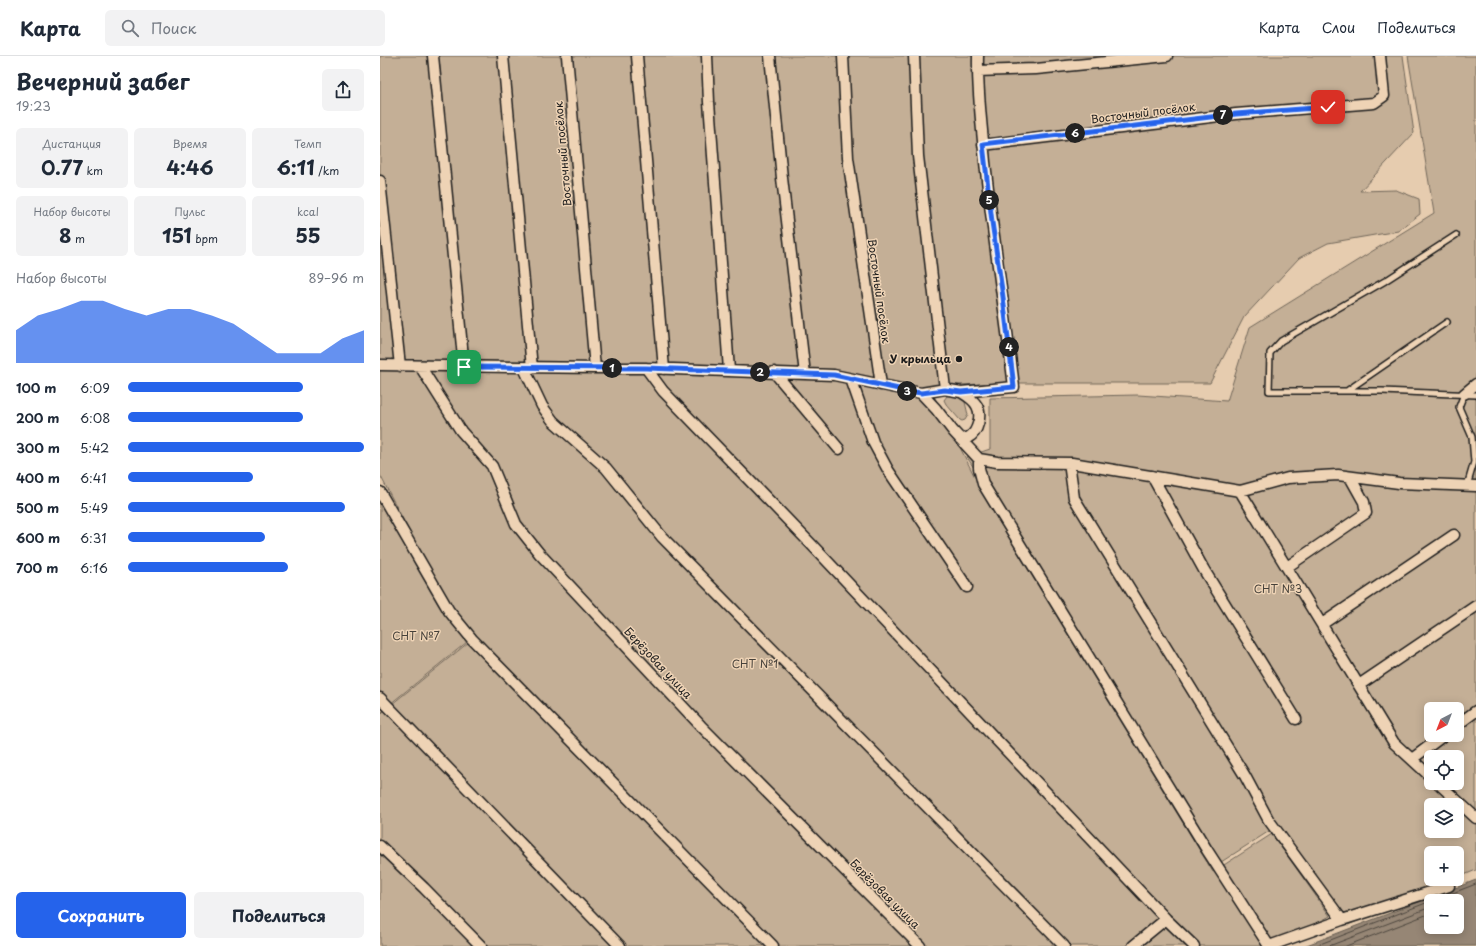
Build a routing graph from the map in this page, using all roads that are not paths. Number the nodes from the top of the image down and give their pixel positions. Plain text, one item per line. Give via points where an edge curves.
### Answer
1 (433, 56) edge
2 (503, 56) edge
3 (566, 56) edge
4 (638, 56) edge
5 (708, 56) edge
6 (770, 56) edge
7 (843, 56) edge
8 (914, 56) edge
9 (978, 56) edge
10 (1166, 56) edge
11 (1380, 56) edge
12 (978, 71) junction
13 (983, 144) junction
14 (380, 181) edge
15 (1456, 235) dead end
16 (1447, 322) dead end
17 (380, 365) edge
18 (400, 366) junction
19 (420, 366) junction
20 (464, 367) junction
21 (528, 368) junction
22 (595, 368) junction
23 (646, 368) junction
24 (664, 369) junction
25 (729, 370) junction
26 (774, 372) junction
27 (805, 374) junction
28 (851, 379) junction
29 (1476, 384) edge
30 (881, 385) junction
31 (945, 390) junction
32 (1347, 391) junction
33 (961, 392) junction
34 (921, 393) junction
35 (1464, 394) junction
36 (1476, 394) edge
37 (960, 439) junction
38 (838, 449) dead end
39 (979, 459) junction
40 (1069, 463) junction
41 (1152, 476) junction
42 (1350, 477) junction
43 (1472, 486) edge
44 (1240, 491) junction
45 (380, 492) edge
46 (1454, 535) dead end
47 (1287, 567) junction
48 (967, 587) dead end
49 (1476, 606) edge
50 (1322, 624) junction
51 (1359, 685) junction
52 (380, 698) edge
53 (1476, 711) edge
54 (1296, 719) dead end
55 (1464, 720) edge
56 (1435, 742) edge
57 (1412, 759) junction
58 (1424, 770) edge
59 (1446, 790) edge
60 (1476, 818) edge
61 (380, 846) edge
62 (1449, 886) dead end
63 (1166, 919) junction
64 (1342, 920) junction
65 (481, 946) edge
66 (620, 946) edge
67 (773, 946) edge
68 (920, 946) edge
69 (1064, 946) edge
70 (1134, 946) edge
71 (1194, 946) edge
72 (1269, 946) edge

1 - 20 street
2 - 21 street
3 - 22 street, Восточный посёлок
4 - 24 street
5 - 25 street via 709,102
6 - 27 street
7 - 30 street, Восточный посёлок via 848,158
8 - 31 street via 918,156
9 - 12 street
10 - 12 street via 1036,69
11 - 13 street, Восточный посёлок via 1384,96 1374,103 1236,114
12 - 13 street
13 - 33 street via 1014,387
14 - 18 street
15 - 32 lane via 1385,281 1281,341 1270,353 1269,390
16 - 32 lane
17 - 18 street
18 - 19 street
19 - 20 street
19 - 68 street, Берёзовая улица via 461,430 492,466 516,524 539,553 701,726
20 - 21 street
21 - 22 street
21 - 69 street via 542,406 553,421 606,468 662,537
22 - 23 street
23 - 24 street
23 - 63 street via 663,391
24 - 25 street
25 - 26 street
26 - 27 street
26 - 38 street
27 - 28 street via 834,375
28 - 30 street
28 - 48 street via 872,442
29 - 35 street
30 - 34 street
31 - 33 street
31 - 34 street
32 - 35 lane
33 - 37 street via 977,405 979,413 977,428 973,434
34 - 37 street
35 - 36 lane
35 - 43 lane via 1459,407 1472,437
37 - 39 street
39 - 40 street via 997,462
39 - 72 street via 983,484 1207,850
40 - 41 street
40 - 64 street via 1074,498 1245,776 1268,819
41 - 44 street
41 - 54 street via 1204,570
42 - 43 street via 1399,483
42 - 44 street via 1338,475 1288,478
42 - 47 street via 1364,502 1366,513
44 - 47 street
45 - 67 street via 449,611 472,639
46 - 50 street
47 - 50 street
49 - 51 street
50 - 51 street
51 - 57 street via 1394,743
52 - 66 street
53 - 55 street
56 - 57 street
57 - 58 street
59 - 60 street
61 - 65 street
62 - 64 street
63 - 70 street
63 - 71 street
64 - 72 street

